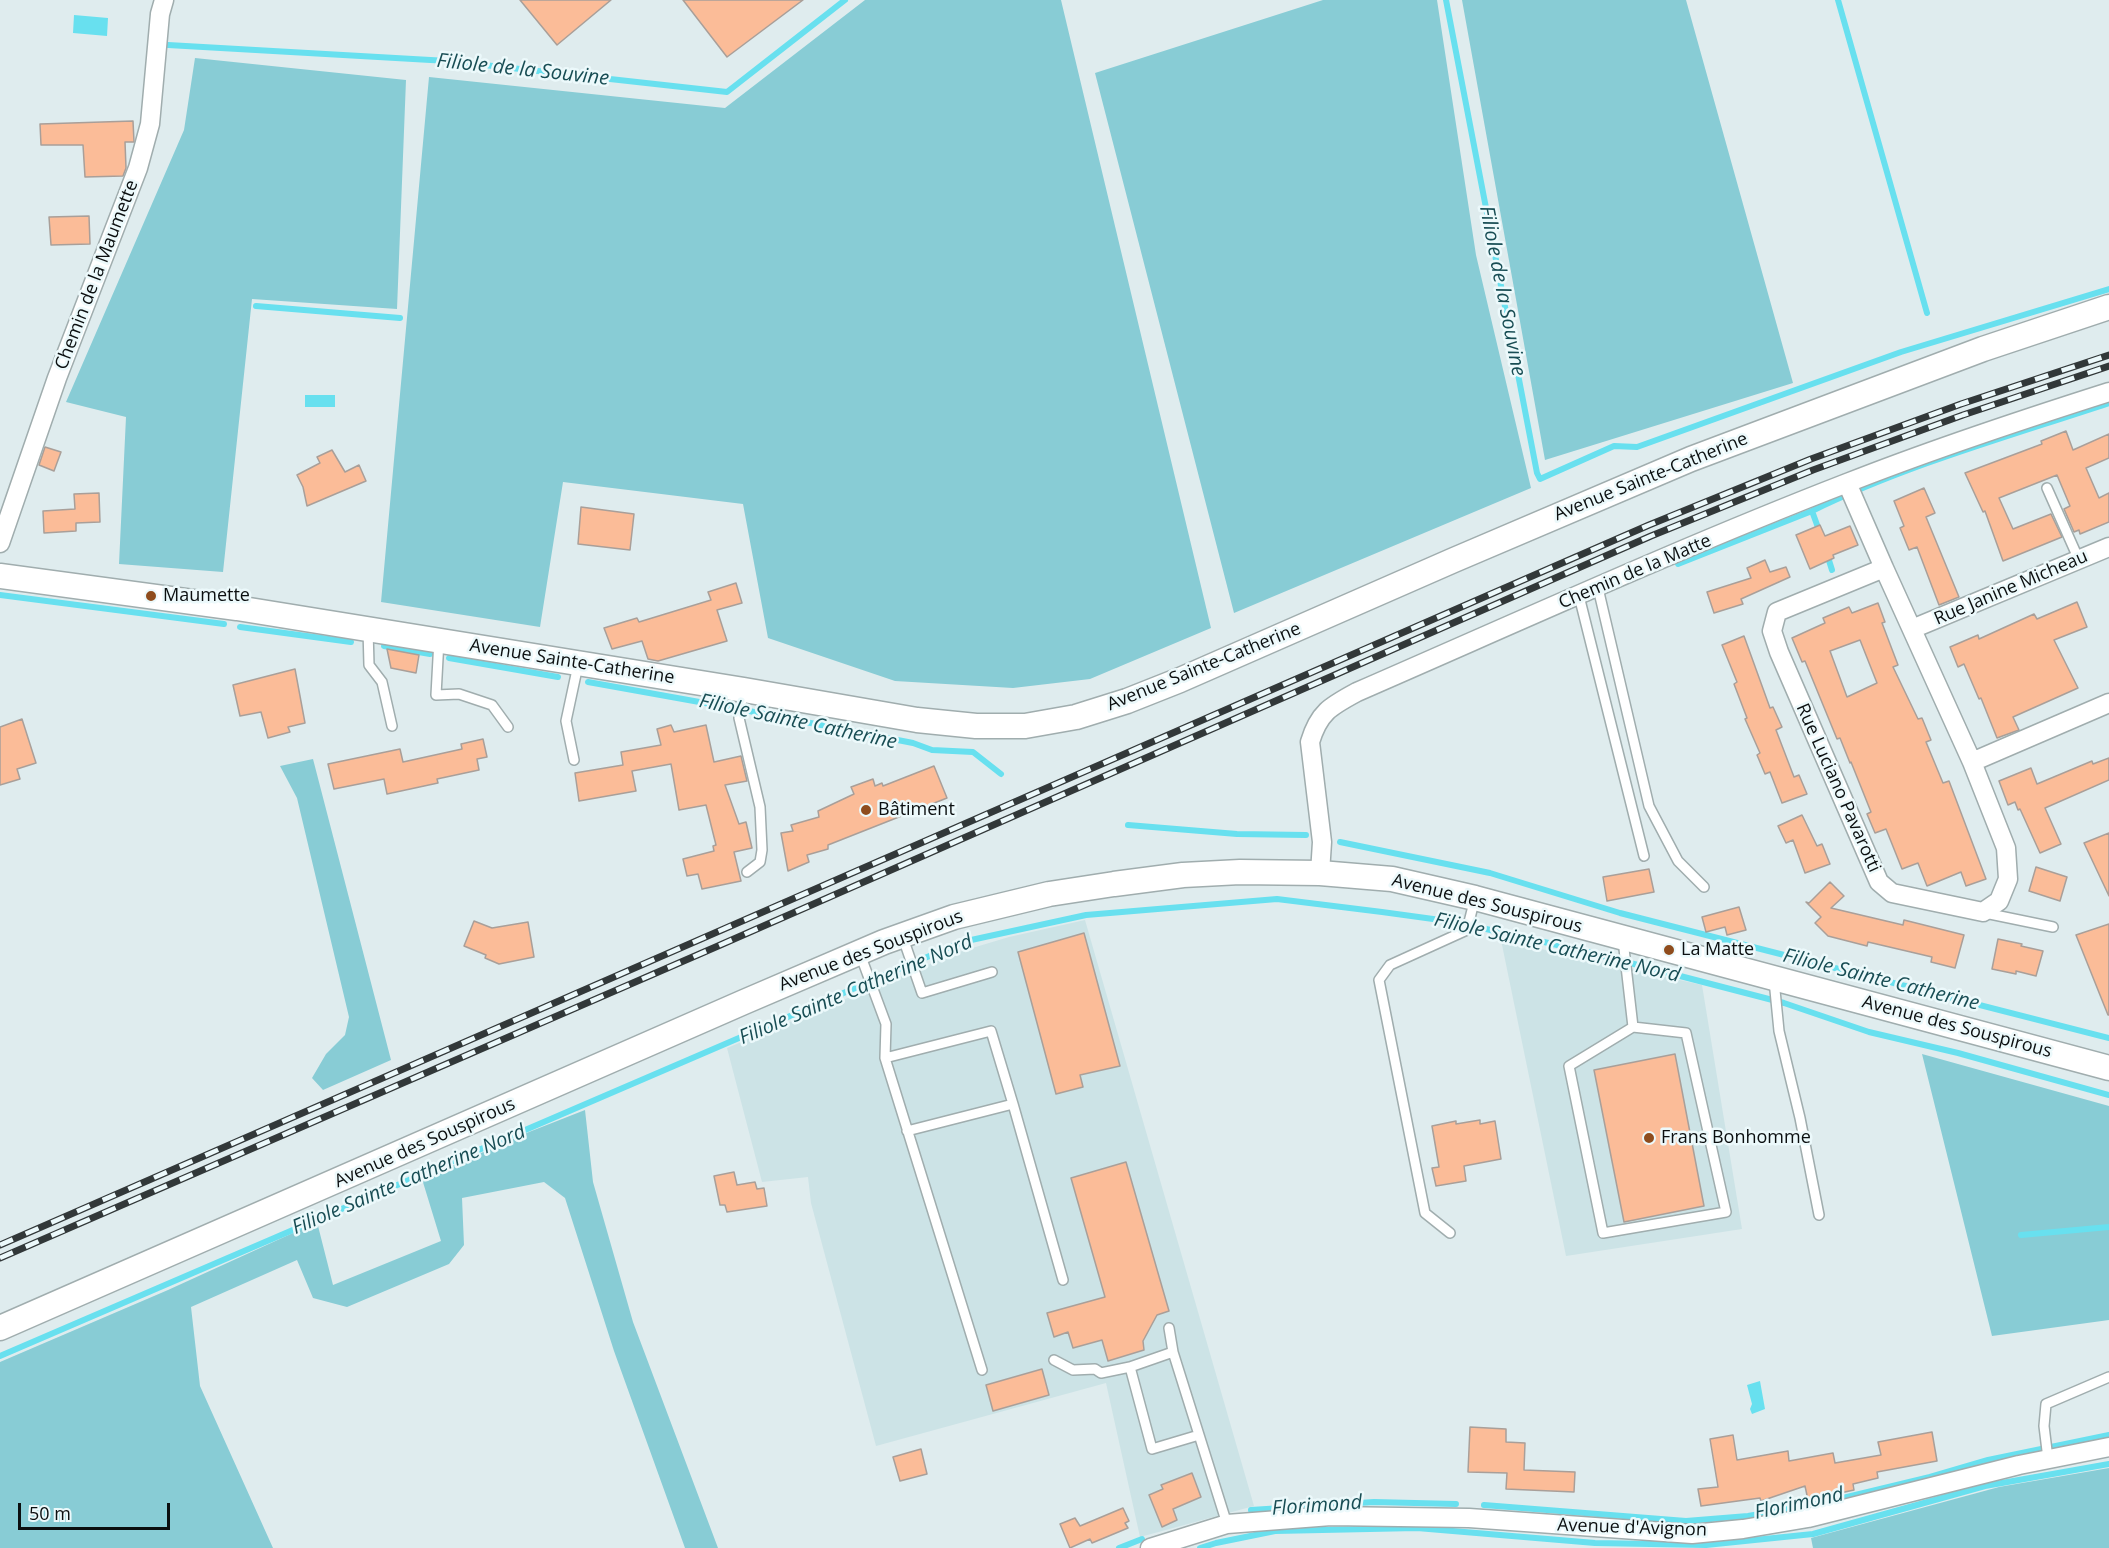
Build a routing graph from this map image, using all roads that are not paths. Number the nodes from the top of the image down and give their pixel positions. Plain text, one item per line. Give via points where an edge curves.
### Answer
1 (164, 0) edge
2 (2109, 307) edge
3 (2109, 392) edge
4 (1847, 483) junction
5 (2047, 488) dead end
6 (0, 543) edge
7 (2109, 547) edge
8 (2079, 560) junction
9 (1884, 568) junction
10 (0, 576) edge
11 (1598, 588) junction
12 (1579, 596) junction
13 (368, 628) junction
14 (1912, 629) junction
15 (439, 640) junction
16 (578, 663) junction
17 (743, 696) junction
18 (2109, 703) edge
19 (392, 726) dead end
20 (507, 727) dead end
21 (574, 760) dead end
22 (1972, 762) junction
23 (1644, 856) dead end
24 (747, 872) dead end
25 (1320, 873) junction
26 (1704, 887) dead end
27 (1475, 898) junction
28 (1983, 912) junction
29 (2053, 927) dead end
30 (902, 936) junction
31 (1623, 938) junction
32 (860, 952) junction
33 (992, 972) dead end
34 (1774, 978) junction
35 (1633, 1027) junction
36 (885, 1058) junction
37 (2109, 1068) edge
38 (1013, 1104) junction
39 (907, 1131) junction
40 (1819, 1215) dead end
41 (1450, 1233) dead end
42 (1063, 1280) dead end
43 (0, 1328) edge
44 (1169, 1328) dead end
45 (1173, 1352) junction
46 (1054, 1360) dead end
47 (1130, 1366) junction
48 (982, 1370) dead end
49 (2109, 1377) edge
50 (1199, 1435) junction
51 (2109, 1447) edge
52 (2048, 1459) junction
53 (1227, 1524) junction
54 (1155, 1547) edge

1 - 6 street, Chemin de la Maumette via 150,124 138,168 57,378
2 - 17 main road, Avenue Sainte-Catherine via 1918,373 1691,459 1180,680 1076,717 1025,726 976,726
3 - 4 street, Chemin de la Matte via 1985,431
4 - 9 street
4 - 11 street, Chemin de la Matte
5 - 8 lane
7 - 8 street, Rue Janine Micheau
8 - 14 street, Rue Janine Micheau
9 - 14 street
9 - 28 street, Rue Luciano Pavarotti via 1777,612 1772,631 1879,882 1892,893
10 - 13 main road, Avenue Sainte-Catherine
11 - 12 street, Chemin de la Matte
11 - 26 lane via 1649,807 1678,861
12 - 23 lane
12 - 25 street, Chemin de la Matte via 1329,708 1314,727 1310,742 1322,842
13 - 15 main road, Avenue Sainte-Catherine
13 - 19 lane via 369,665 382,682
14 - 22 street
15 - 16 main road, Avenue Sainte-Catherine
15 - 20 lane via 436,694 459,694 492,705
16 - 17 main road, Avenue Sainte-Catherine
16 - 21 lane via 566,721
17 - 24 lane via 740,718 760,807 762,850 760,862
18 - 22 street
22 - 28 street via 2006,848 2008,879 1999,902
25 - 27 main road, Avenue des Souspirous via 1392,879
25 - 30 main road, Avenue des Souspirous via 1194,874 1114,884 997,906
27 - 31 main road, Avenue des Souspirous
27 - 41 lane via 1467,930 1390,964 1379,980 1425,1213
28 - 29 lane
30 - 32 main road, Avenue des Souspirous
30 - 33 lane via 922,993
31 - 34 main road, Avenue des Souspirous
31 - 35 lane
32 - 36 lane via 886,1024
32 - 43 main road, Avenue des Souspirous
34 - 37 main road, Avenue des Souspirous
34 - 40 lane via 1779,1031
35 - 35 lane via 1569,1066 1603,1233 1726,1212 1686,1032
36 - 38 lane via 991,1031
36 - 39 lane
38 - 39 lane
38 - 42 lane
39 - 48 lane
44 - 45 lane
45 - 47 lane
45 - 50 lane
46 - 47 lane via 1072,1370 1095,1369 1101,1373
47 - 50 lane via 1152,1449
49 - 52 lane via 2046,1404
50 - 53 lane
51 - 52 street, Avenue d'Avignon
52 - 53 street, Avenue d'Avignon via 1808,1518 1692,1534 1469,1518 1331,1516
53 - 54 street, Avenue d'Avignon

